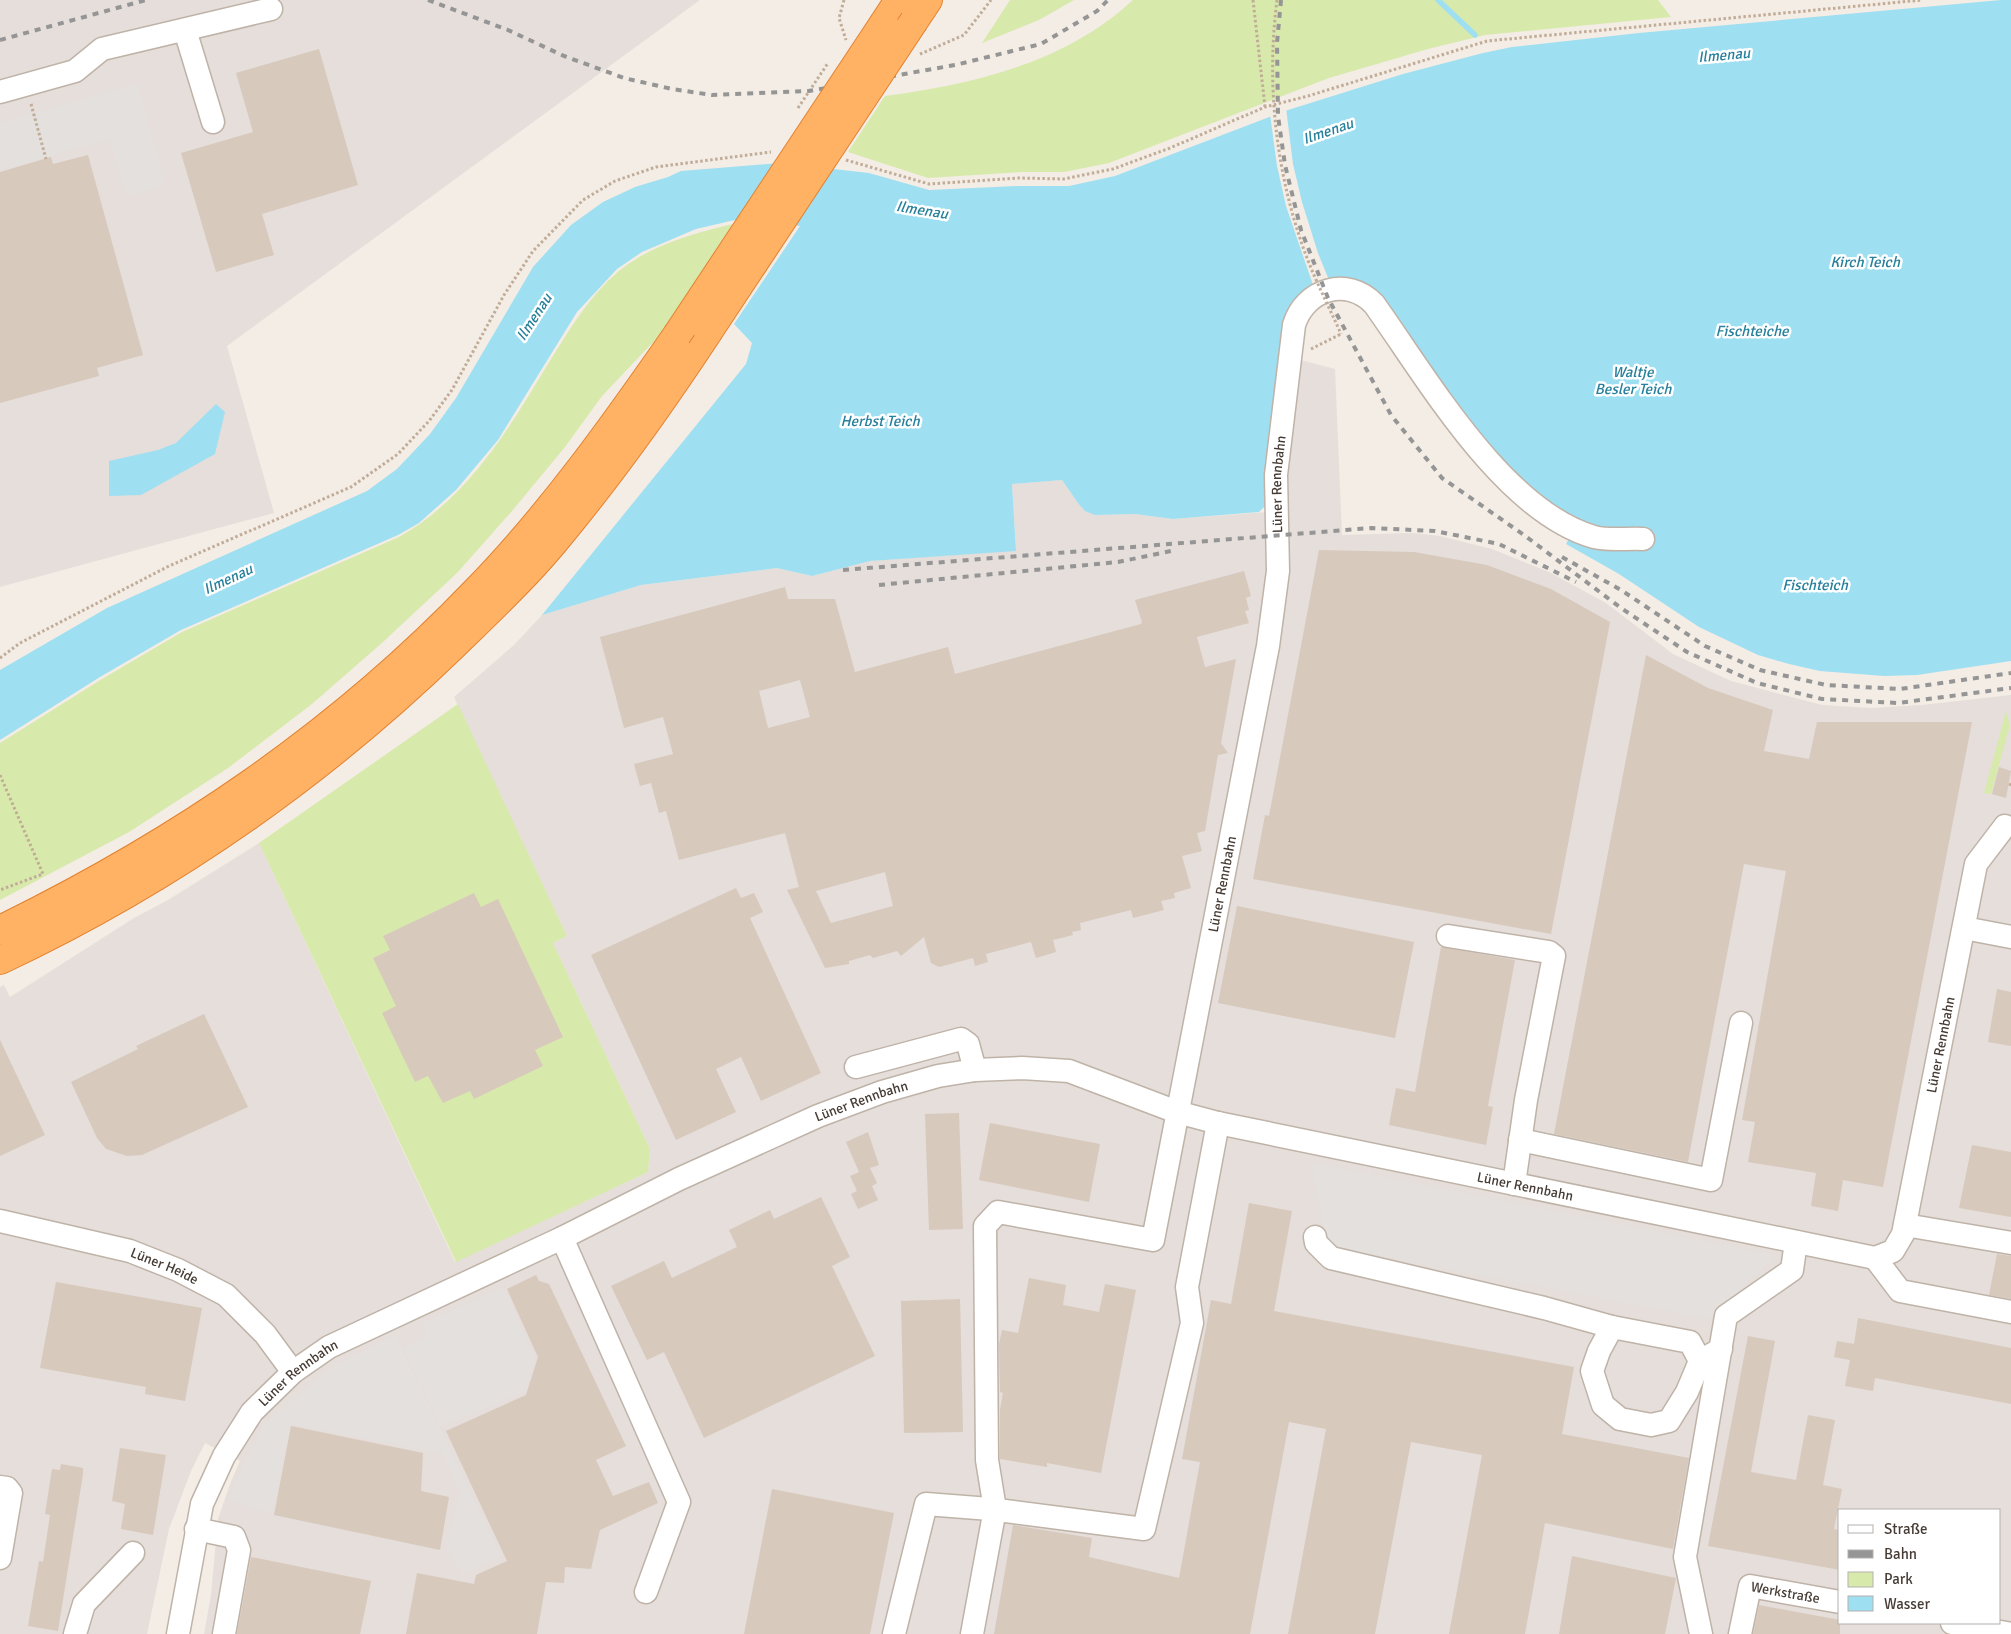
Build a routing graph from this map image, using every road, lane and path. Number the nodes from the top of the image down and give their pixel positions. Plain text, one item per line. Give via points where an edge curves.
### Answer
1 (844, 0) edge
2 (991, 0) edge
3 (1253, 0) edge
4 (1277, 0) edge
5 (1922, 0) edge
6 (914, 7) edge
7 (271, 9) dead end
8 (184, 30) junction
9 (845, 40) dead end
10 (914, 56) dead end
11 (26, 85) junction
12 (0, 92) edge
13 (1265, 107) junction
14 (213, 122) dead end
15 (772, 152) dead end
16 (46, 159) dead end
17 (844, 160) dead end
18 (1316, 347) dead end
19 (1643, 538) dead end
20 (0, 658) edge
21 (0, 774) edge
22 (2005, 826) dead end
23 (0, 890) edge
24 (1964, 928) junction
25 (0, 930) edge
26 (1448, 936) dead end
27 (2011, 937) edge
28 (0, 960) edge
29 (1741, 1023) dead end
30 (856, 1067) dead end
31 (975, 1070) junction
32 (1177, 1112) junction
33 (1218, 1123) junction
34 (1520, 1140) junction
35 (1514, 1184) junction
36 (0, 1221) edge
37 (1905, 1225) junction
38 (1315, 1237) dead end
39 (562, 1238) junction
40 (1796, 1242) junction
41 (2011, 1243) edge
42 (1874, 1258) junction
43 (2011, 1312) edge
44 (1612, 1327) junction
45 (1721, 1349) junction
46 (1700, 1360) junction
47 (294, 1372) junction
48 (0, 1487) edge
49 (995, 1509) junction
50 (196, 1529) junction
51 (133, 1553) dead end
52 (0, 1558) edge
53 (646, 1592) dead end
54 (1838, 1602) edge
55 (1957, 1624) edge
56 (75, 1634) edge
57 (178, 1634) edge
58 (224, 1634) edge
59 (894, 1634) edge
60 (972, 1634) edge
61 (1701, 1634) edge
62 (1740, 1634) edge
63 (2011, 1634) edge

1 - 9 path via 839,18
2 - 10 path via 964,35
3 - 13 path
4 - 18 path, bridge via 1274,116 1281,166 1306,257 1342,334
5 - 13 path via 1487,41
6 - 25 highway, bridge via 884,23 678,335 586,464 476,592 329,725 244,790 134,860
6 - 28 highway, bridge via 650,419 552,544 493,607 416,682 346,743 227,831 80,921
7 - 8 street
8 - 11 street via 102,49 75,70
8 - 14 street
11 - 12 street
11 - 16 path
13 - 17 path via 1113,169 1064,179 1019,178 929,184
15 - 20 path via 656,167 616,181 583,200 533,251 504,295 452,390 398,454 351,487 169,566 20,643
19 - 32 street, Lüner Rennbahn via 1596,538 1574,530 1508,482 1480,453 1374,304 1360,291 1332,289 1302,308 1294,325 1276,475 1278,571 1274,608
21 - 23 path via 43,874
22 - 24 street, Lüner Rennbahn via 1976,864
24 - 27 street
24 - 37 street, Lüner Rennbahn
26 - 34 street via 1550,952 1554,956
29 - 34 street via 1711,1180
30 - 31 street via 961,1039 968,1044
31 - 32 street, Lüner Rennbahn via 1069,1071
31 - 39 street, Lüner Rennbahn via 938,1076 882,1092 818,1116 679,1179
32 - 33 street, Lüner Rennbahn
32 - 49 street via 1153,1240 998,1212 985,1226 988,1460
33 - 35 street, Lüner Rennbahn
33 - 49 street via 1187,1287 1192,1323 1144,1529
34 - 35 street
35 - 40 street, Lüner Rennbahn
36 - 47 street, Lüner Heide via 130,1251 178,1270 226,1295 265,1334
37 - 41 street
37 - 42 street, Lüner Rennbahn via 1893,1251
38 - 44 street via 1316,1243 1331,1258
39 - 47 street, Lüner Rennbahn via 330,1347
39 - 53 street via 679,1502
40 - 42 street, Lüner Rennbahn
40 - 45 street via 1792,1270 1726,1316
42 - 43 street via 1900,1291
44 - 46 street via 1690,1342
44 - 46 street via 1592,1371 1603,1405 1620,1419 1651,1425 1669,1421 1687,1392
45 - 46 street
45 - 61 street via 1685,1557
47 - 50 street, Lüner Rennbahn via 252,1412 224,1456 202,1504
48 - 52 street via 11,1493
49 - 59 street via 926,1504
49 - 60 street
50 - 57 street, Lüner Rennbahn
50 - 58 street via 234,1537 239,1550
51 - 56 street via 84,1604
54 - 62 street, Werkstraße via 1750,1586
55 - 63 street

